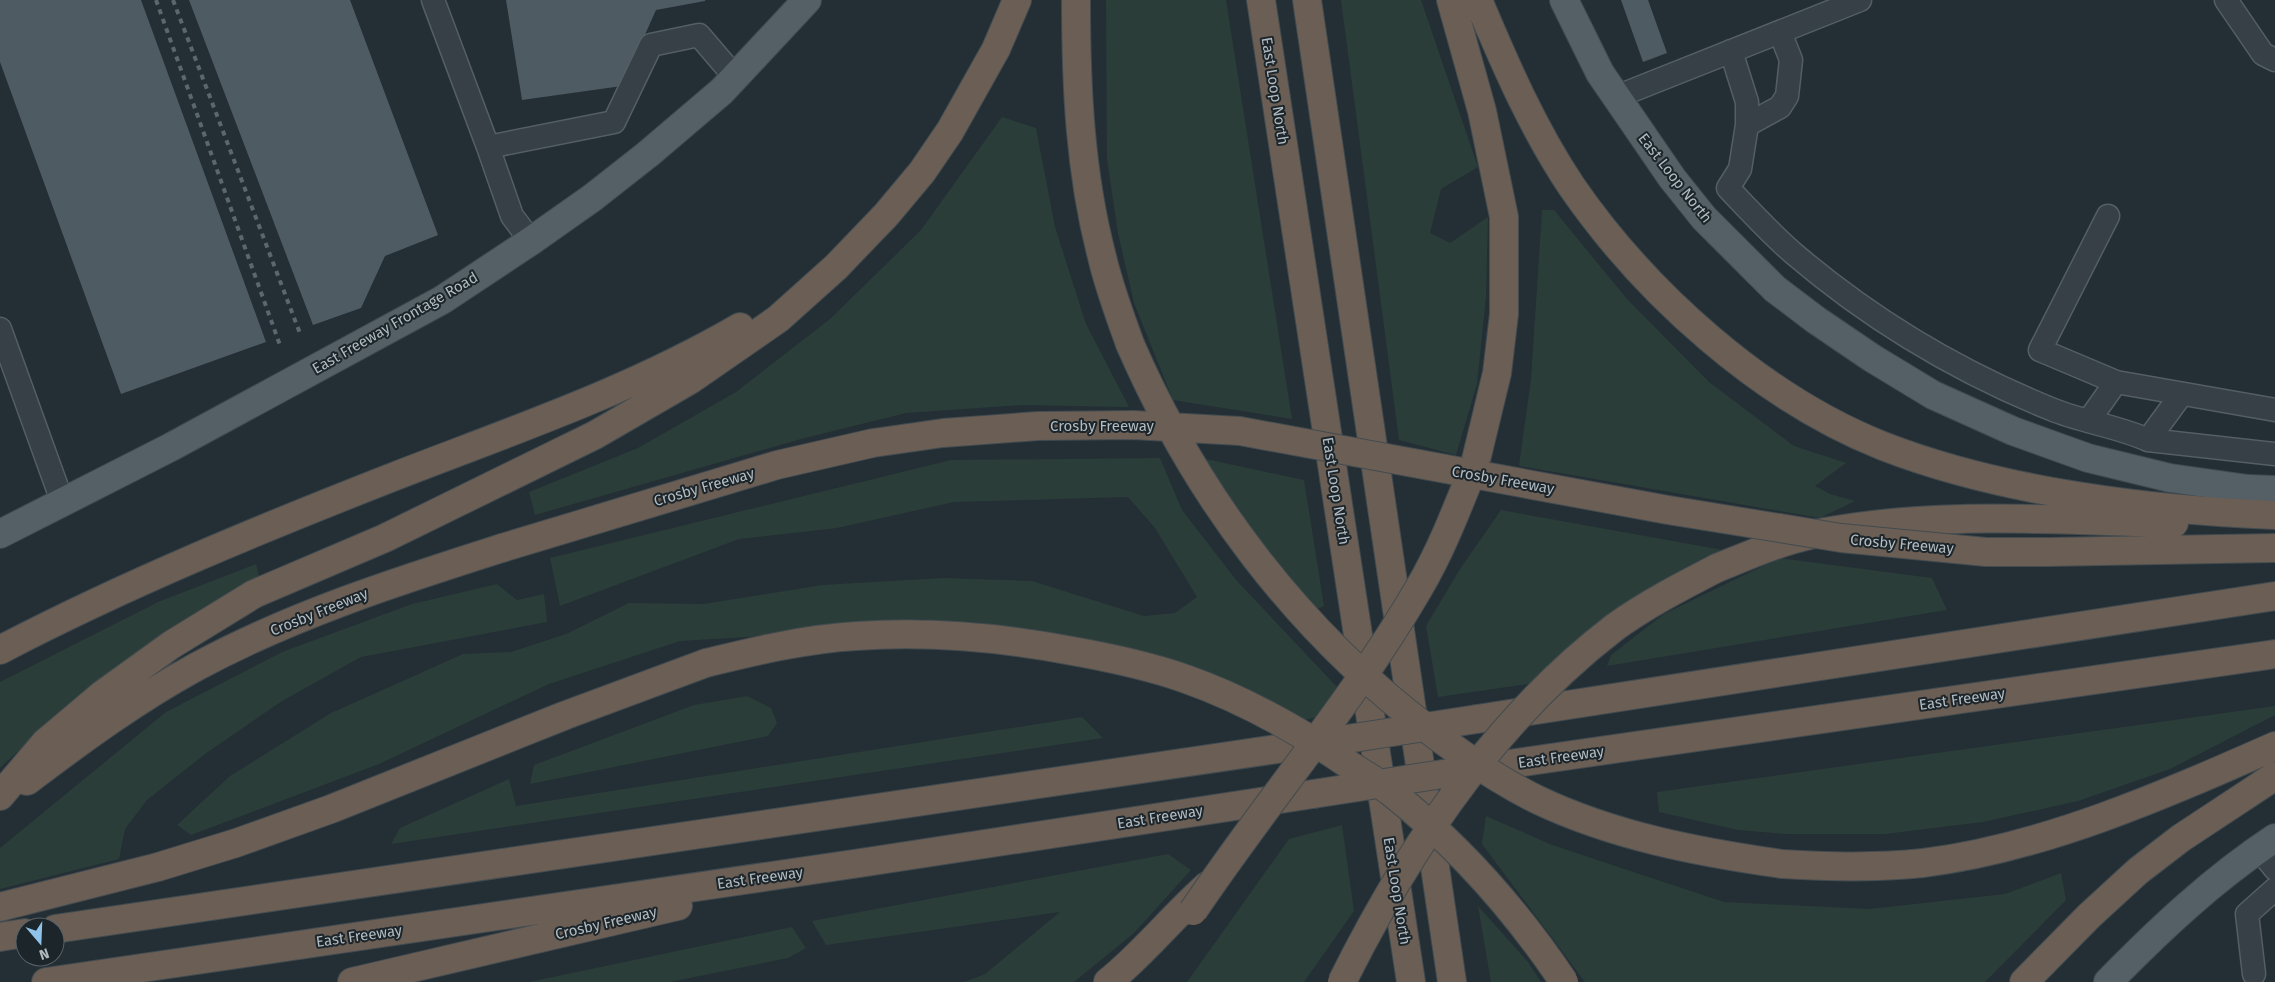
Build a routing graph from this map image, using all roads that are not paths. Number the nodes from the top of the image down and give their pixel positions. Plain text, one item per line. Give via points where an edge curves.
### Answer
1 (433, 0) edge
2 (1016, 0) edge
3 (1076, 0) edge
4 (1261, 0) edge
5 (1307, 0) edge
6 (1451, 0) edge
7 (1478, 0) edge
8 (1564, 0) edge
9 (1860, 0) edge
10 (2226, 0) edge
11 (800, 5) edge
12 (1780, 32) junction
13 (1731, 51) junction
14 (2275, 60) edge
15 (735, 77) junction
16 (1616, 97) junction
17 (1747, 125) junction
18 (488, 147) junction
19 (886, 215) junction
20 (2108, 216) dead end
21 (531, 241) junction
22 (0, 329) edge
23 (2116, 382) junction
24 (2181, 394) junction
25 (2275, 410) edge
26 (2089, 420) junction
27 (2148, 440) junction
28 (2275, 454) edge
29 (2275, 490) edge
30 (62, 501) junction
31 (2275, 515) edge
32 (2275, 523) edge
33 (0, 534) edge
34 (2275, 548) edge
35 (2275, 596) edge
36 (0, 650) edge
37 (2275, 654) edge
38 (2275, 746) edge
39 (50, 751) junction
40 (2275, 776) edge
41 (0, 796) edge
42 (0, 802) edge
43 (2270, 852) edge
44 (860, 863) junction
45 (2275, 889) edge
46 (0, 907) edge
47 (1189, 908) junction
48 (65, 928) edge
49 (15, 935) edge
50 (0, 937) edge
51 (2254, 974) dead end
52 (46, 982) edge
53 (352, 982) edge
54 (1108, 982) edge
55 (1138, 982) edge
56 (1342, 982) edge
57 (1411, 982) edge
58 (1452, 982) edge
59 (1564, 982) edge
60 (2024, 982) edge
61 (2108, 982) edge

1 - 18 lane
2 - 19 highway via 996,48 950,131 922,172
3 - 38 highway, bridge via 1079,123 1089,195 1102,257 1130,344 1156,403 1204,488 1250,552 1336,649 1416,720 1481,768 1538,800 1592,822 1679,847 1782,864 1853,868 1924,863 2040,837 2108,815
4 - 57 highway, East Loop North
5 - 58 highway
6 - 47 highway, bridge via 1482,111 1504,217 1504,304 1499,356 1475,464 1441,546 1381,648 1299,765
7 - 31 highway via 1542,138 1573,187 1616,242 1701,331 1738,362 1814,413 1882,446 1968,473 2071,495
8 - 16 main road, East Loop North
9 - 12 lane
10 - 14 lane via 2263,54
11 - 15 main road, East Freeway Frontage Road
12 - 13 lane
12 - 17 lane via 1791,60 1787,96 1780,107
13 - 16 lane
13 - 17 lane via 1747,102
15 - 18 lane via 698,35 651,44 614,122
15 - 21 main road, East Freeway Frontage Road via 648,154
16 - 29 main road, East Loop North via 1704,218 1775,289 1872,358 1932,395 2013,431 2088,458 2170,478
17 - 26 lane via 1740,169 1728,188 1792,252 1862,307 1969,373 2053,410
18 - 21 lane via 512,216
19 - 36 highway via 825,268 758,316 635,382 225,546 65,616
19 - 39 highway via 836,267 778,319 690,380 577,443 385,538 254,594 171,645 103,694
20 - 23 lane via 2040,350
21 - 30 main road, East Freeway Frontage Road via 442,300 371,340 172,447
22 - 30 lane
23 - 24 lane
23 - 26 lane
24 - 25 lane
24 - 27 lane
26 - 27 lane
27 - 28 lane
30 - 33 main road, East Freeway Frontage Road
32 - 56 highway, bridge via 1986,520 1879,524 1809,535 1717,568 1661,597 1616,627 1557,678 1488,752 1425,836 1378,913
34 - 39 highway, Crosby Freeway, bridge via 1986,552 1841,538 1668,510 1240,431 1133,425 1038,426 943,433 873,443 777,465 377,588 270,631 195,667 117,717
35 - 48 highway, bridge via 1304,745
37 - 44 highway, East Freeway, bridge via 1488,767
39 - 41 highway
39 - 42 highway, Crosby Freeway
40 - 60 highway via 2138,871
43 - 61 main road via 2202,893
44 - 52 highway, East Freeway
44 - 53 highway, Crosby Freeway
45 - 51 lane via 2247,914
46 - 59 highway, bridge via 158,867 236,843 706,663 854,636 955,635 1040,645 1132,662 1187,679 1296,730 1391,792 1460,853 1530,933
47 - 54 highway
47 - 55 highway
49 - 50 highway

